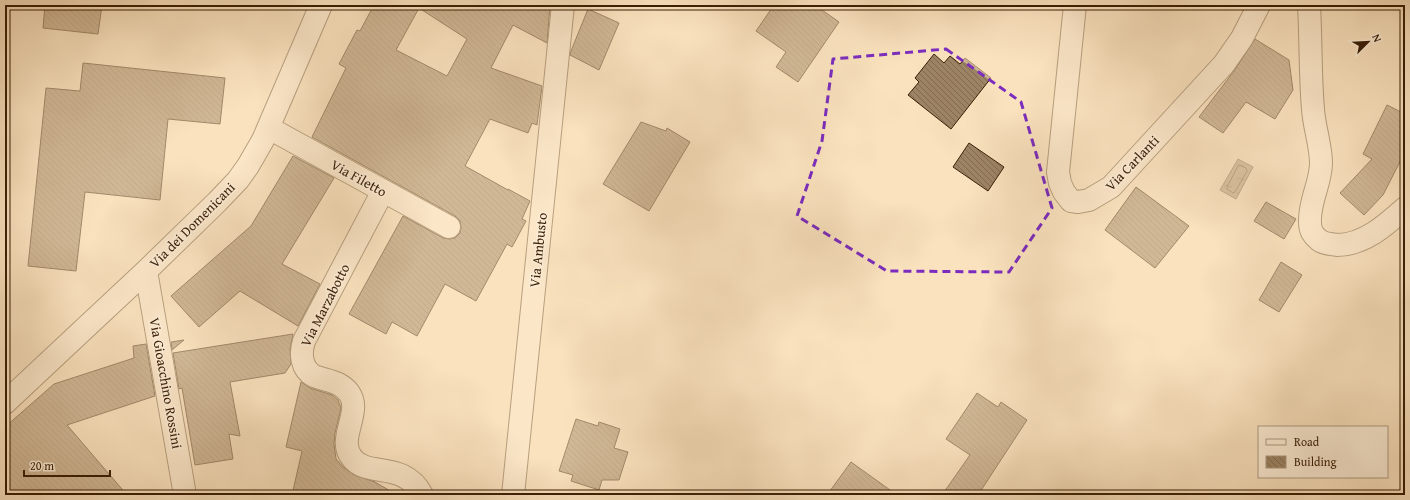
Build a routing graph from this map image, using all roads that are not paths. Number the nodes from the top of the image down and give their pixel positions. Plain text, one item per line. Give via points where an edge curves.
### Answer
1 (321, 5) edge
2 (563, 5) edge
3 (1075, 5) edge
4 (1259, 5) edge
5 (1309, 5) edge
6 (269, 128) junction
7 (383, 191) junction
8 (1405, 208) edge
9 (449, 227) dead end
10 (146, 271) junction
11 (5, 403) edge
12 (185, 495) edge
13 (422, 495) edge
14 (513, 495) edge

1 - 6 street, Via dei Domenicani
2 - 14 street, Via Ambusto
3 - 4 street, Via Carlanti via 1058,172 1064,192 1071,200 1078,202 1089,200 1111,187 1206,85 1234,51
5 - 8 street via 1312,105 1321,163 1310,212 1312,234 1322,242 1332,244 1355,242 1378,230
6 - 7 street, Via Filetto
6 - 10 street, Via dei Domenicani via 256,154 238,180
7 - 9 street, Via Filetto
7 - 13 street, Via Marzabotto via 304,341 301,357 314,376 336,382 350,394 353,411 346,443 352,459 367,467 403,475
10 - 11 street, Via dei Domenicani
10 - 12 street, Via Gioacchino Rossini

